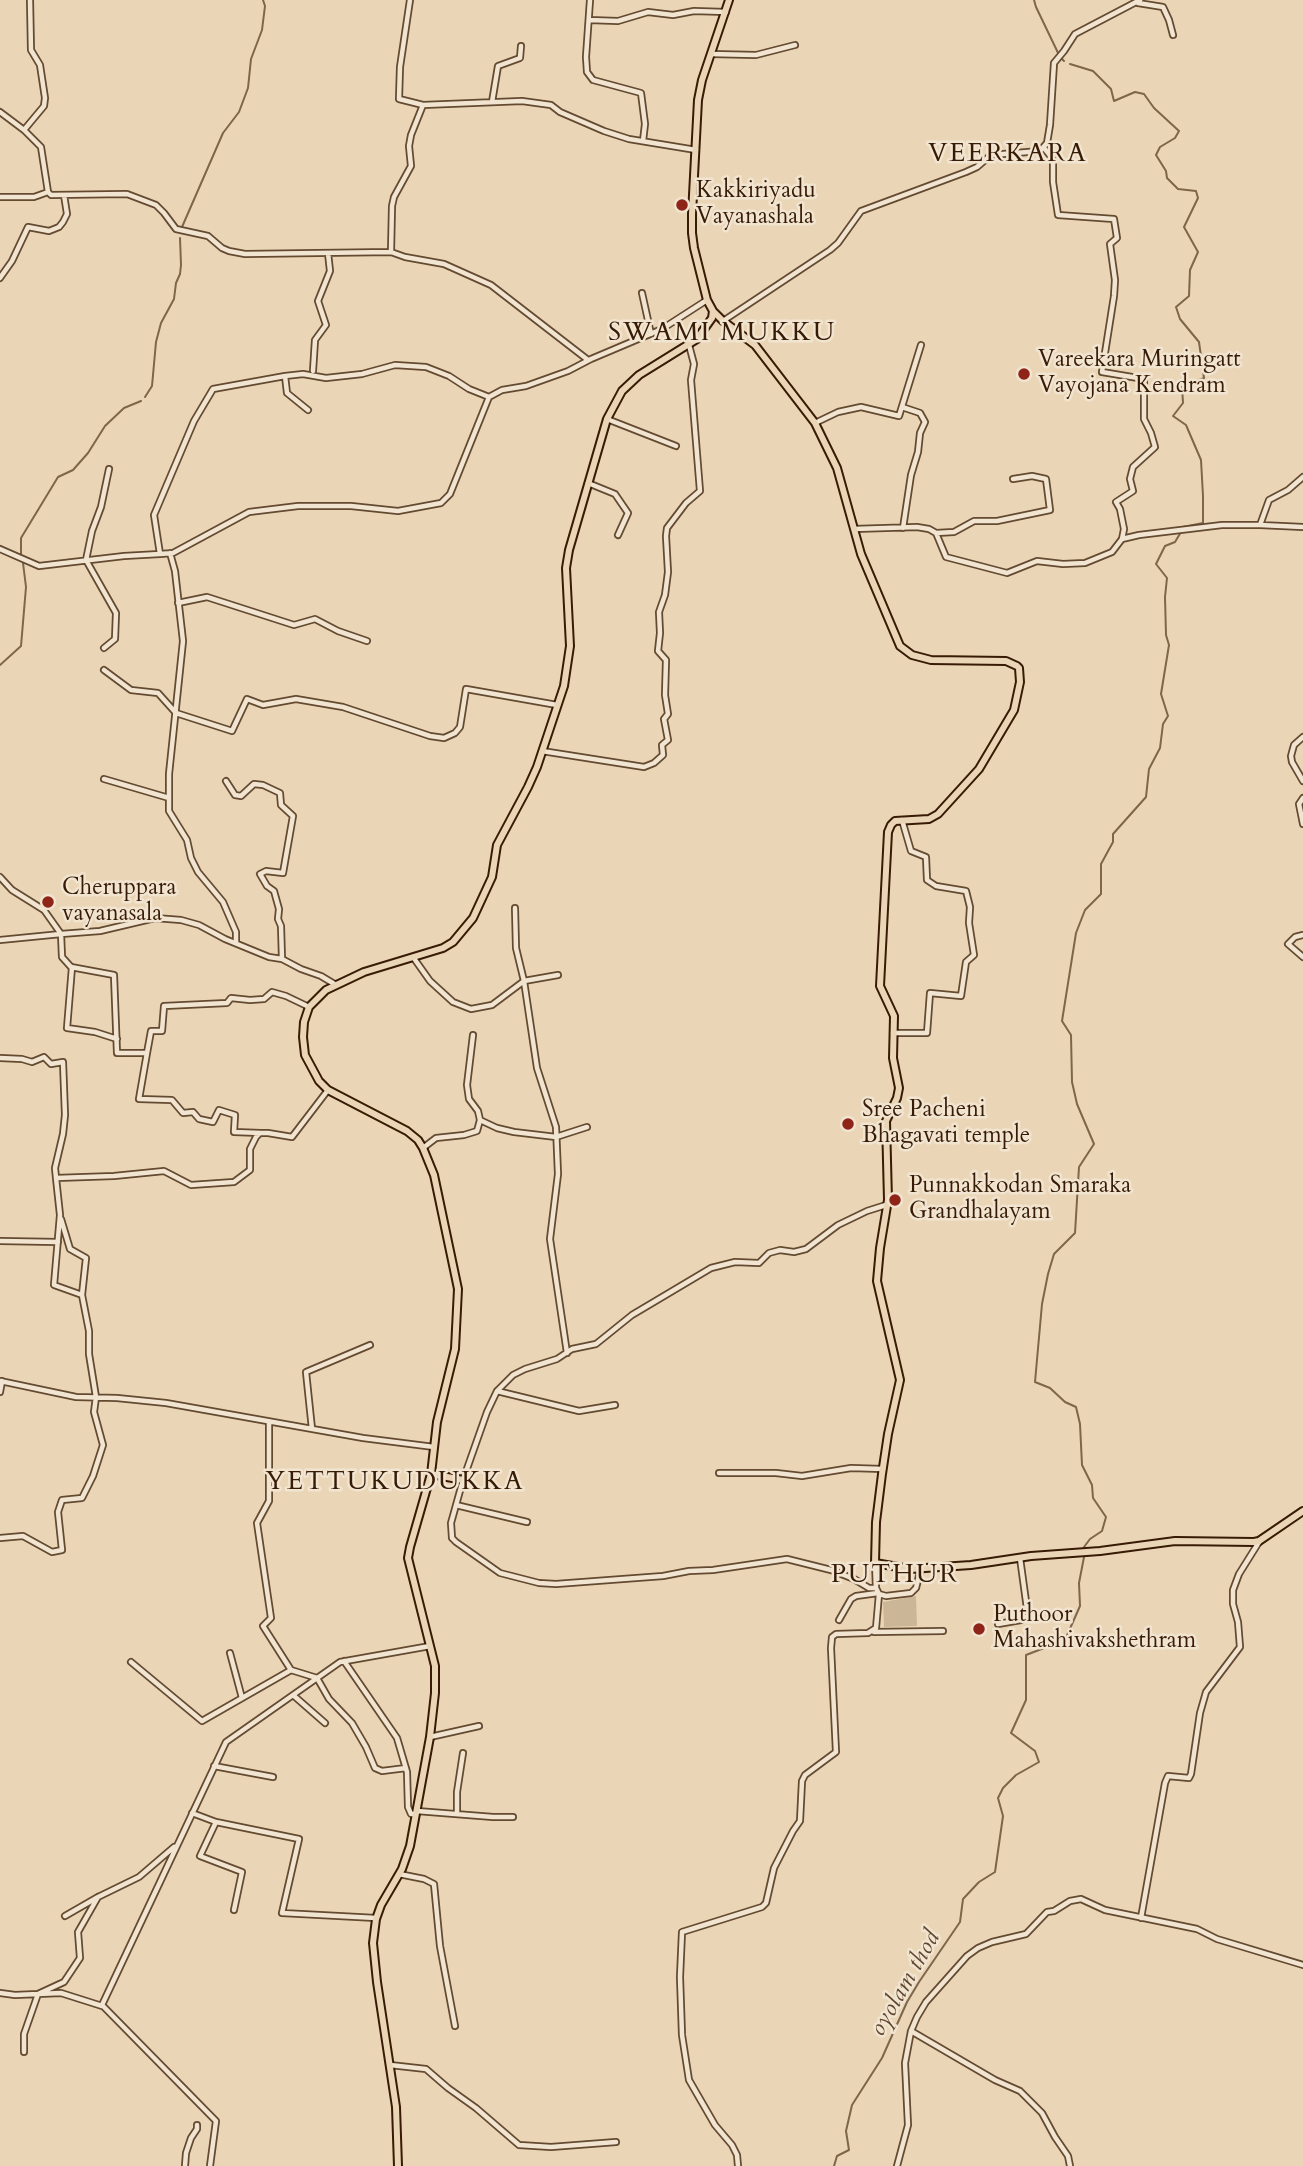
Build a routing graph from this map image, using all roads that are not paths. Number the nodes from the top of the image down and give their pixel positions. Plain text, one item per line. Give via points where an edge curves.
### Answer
1 (30, 0) edge
2 (411, 0) edge
3 (590, 0) edge
4 (729, 0) edge
5 (1138, 1) edge
6 (726, 12) junction
7 (589, 20) junction
8 (1173, 35) dead end
9 (795, 45) dead end
10 (521, 46) dead end
11 (710, 54) junction
12 (492, 102) junction
13 (423, 105) junction
14 (0, 112) edge
15 (24, 130) junction
16 (643, 141) junction
17 (1044, 148) junction
18 (696, 150) junction
19 (48, 192) junction
20 (64, 195) junction
21 (0, 197) edge
22 (391, 252) junction
23 (328, 253) junction
24 (0, 277) edge
25 (642, 293) dead end
26 (707, 300) junction
27 (713, 311) junction
28 (723, 321) junction
29 (651, 334) junction
30 (689, 345) junction
31 (921, 345) dead end
32 (588, 360) junction
33 (313, 371) dead end
34 (285, 376) junction
35 (489, 397) junction
36 (902, 407) junction
37 (308, 410) dead end
38 (607, 419) junction
39 (815, 423) junction
40 (676, 446) dead end
41 (109, 469) dead end
42 (1303, 477) edge
43 (1013, 479) dead end
44 (587, 483) junction
45 (1260, 525) junction
46 (903, 527) junction
47 (1303, 527) edge
48 (854, 529) junction
49 (936, 533) junction
50 (618, 535) dead end
51 (1122, 539) junction
52 (0, 549) edge
53 (170, 553) junction
54 (160, 554) junction
55 (86, 559) junction
56 (178, 603) junction
57 (367, 641) dead end
58 (104, 648) dead end
59 (104, 670) dead end
60 (557, 705) junction
61 (176, 713) junction
62 (1303, 737) edge
63 (542, 751) junction
64 (104, 779) dead end
65 (226, 781) dead end
66 (1303, 781) edge
67 (1303, 798) edge
68 (169, 799) junction
69 (902, 819) junction
70 (1303, 824) edge
71 (0, 877) edge
72 (515, 908) dead end
73 (61, 934) junction
74 (1303, 935) edge
75 (0, 940) edge
76 (236, 943) junction
77 (413, 956) junction
78 (1303, 957) edge
79 (282, 959) junction
80 (72, 967) junction
81 (558, 975) dead end
82 (524, 981) junction
83 (336, 985) junction
84 (309, 1007) junction
85 (893, 1033) junction
86 (473, 1035) dead end
87 (117, 1039) junction
88 (146, 1053) junction
89 (0, 1058) edge
90 (328, 1090) junction
91 (480, 1120) junction
92 (587, 1127) dead end
93 (268, 1133) junction
94 (556, 1137) junction
95 (423, 1148) junction
96 (56, 1178) junction
97 (886, 1205) junction
98 (60, 1215) junction
99 (0, 1241) edge
100 (58, 1242) junction
101 (82, 1295) junction
102 (370, 1345) dead end
103 (567, 1353) junction
104 (1, 1381) edge
105 (498, 1391) junction
106 (0, 1392) edge
107 (96, 1397) junction
108 (615, 1405) dead end
109 (269, 1422) junction
110 (312, 1429) junction
111 (434, 1447) junction
112 (883, 1469) junction
113 (719, 1473) dead end
114 (431, 1474) junction
115 (463, 1480) junction
116 (456, 1505) junction
117 (1303, 1511) edge
118 (527, 1522) dead end
119 (0, 1538) edge
120 (1259, 1541) junction
121 (1020, 1558) junction
122 (876, 1563) junction
123 (921, 1568) junction
124 (878, 1592) junction
125 (839, 1620) dead end
126 (998, 1624) dead end
127 (943, 1631) dead end
128 (872, 1632) junction
129 (430, 1646) junction
130 (230, 1653) dead end
131 (344, 1661) junction
132 (131, 1662) dead end
133 (291, 1670) junction
134 (317, 1678) junction
135 (293, 1695) junction
136 (242, 1698) junction
137 (325, 1723) dead end
138 (479, 1726) dead end
139 (430, 1737) junction
140 (463, 1753) dead end
141 (214, 1766) junction
142 (406, 1768) junction
143 (273, 1777) dead end
144 (192, 1813) junction
145 (416, 1813) junction
146 (457, 1814) junction
147 (513, 1817) dead end
148 (216, 1822) junction
149 (178, 1844) junction
150 (399, 1874) junction
151 (98, 1897) junction
152 (234, 1910) dead end
153 (65, 1916) dead end
154 (1141, 1918) junction
155 (376, 1919) junction
156 (1303, 1965) edge
157 (0, 1993) edge
158 (38, 1994) junction
159 (103, 2006) junction
160 (454, 2026) dead end
161 (911, 2031) junction
162 (24, 2052) dead end
163 (390, 2065) junction
164 (197, 2125) dead end
165 (616, 2142) dead end
166 (185, 2166) edge
167 (210, 2166) edge
168 (398, 2166) edge
169 (738, 2166) edge
170 (897, 2166) edge
171 (1070, 2166) edge

1 - 15 street via 31,50 40,65 45,98 44,106
2 - 13 street via 398,99
3 - 7 street
4 - 6 main road
5 - 8 street via 1163,7
5 - 17 street via 1075,34 1054,63
6 - 7 street via 648,12 618,21
6 - 11 main road
7 - 16 street via 587,72 593,80 641,93
9 - 11 street via 755,55
10 - 12 street via 520,58 498,65
11 - 18 main road via 698,100
12 - 13 street
12 - 16 street via 551,105 604,131
13 - 22 street via 411,135 411,166 392,206
14 - 15 street
15 - 19 street via 41,147
16 - 18 street
17 - 28 street via 991,155 977,167 861,211 830,250
17 - 51 street via 1053,159 1058,215 1114,219 1117,238 1110,244 1114,296 1102,372 1144,379 1144,419 1155,447 1133,467 1133,491 1116,502 1124,529
18 - 26 main road via 692,233
19 - 20 street
19 - 21 street via 34,197
20 - 23 street via 127,194 156,205 176,229 208,236 229,251
20 - 24 street via 68,214 63,222 49,231 28,227
22 - 23 street
22 - 32 street via 444,264 491,285
23 - 33 street via 330,271 318,301 326,325 315,340
25 - 29 street
26 - 27 main road
26 - 29 street
27 - 28 main road
27 - 30 main road
28 - 39 main road via 755,345
29 - 32 street
30 - 38 main road via 639,375 622,391
30 - 63 street via 701,491 667,528 668,572 657,651 666,660 668,740 662,745 663,755 643,767
31 - 36 street
32 - 35 street
34 - 35 street via 326,378 395,365 426,367
34 - 37 street via 286,393
34 - 54 street via 214,389 194,421 154,515
35 - 53 street via 450,494 441,503 398,511 298,506 249,512
36 - 39 street via 900,416 861,407
36 - 46 street via 920,413 925,422
38 - 40 street
38 - 44 main road
39 - 48 main road via 837,468
41 - 55 street
42 - 45 street via 1269,500
43 - 49 street via 1046,479 1050,510 974,521 954,532
44 - 50 street via 615,494 628,513
44 - 60 main road via 566,568 570,646
45 - 47 street
45 - 51 street via 1222,525
46 - 48 street
46 - 49 street
48 - 69 main road via 900,646 930,660 1006,661 1019,668 1014,710 979,769 938,814 929,819
49 - 51 street via 946,557 1007,573 1037,561 1085,563 1112,552
52 - 55 street via 39,566
53 - 54 street
53 - 56 street
54 - 55 street
55 - 58 street via 116,613 115,639
56 - 57 street via 207,597 294,625 315,619
56 - 61 street via 183,641
59 - 61 street via 131,690 158,693
60 - 61 street via 466,689 460,727 444,738 343,707 296,699 263,705 247,699 232,731
60 - 63 main road
61 - 68 street
62 - 66 street via 1291,756
63 - 77 main road via 497,845 492,877 473,918 453,942
64 - 68 street
65 - 79 street via 235,795 241,796 254,784 279,793 281,804 293,816 283,873 260,874 274,891 279,909
67 - 70 street via 1299,804
68 - 76 street via 169,811 187,840 198,872 223,902
69 - 85 main road via 888,832 880,957 880,986 894,1016
69 - 85 street via 911,851 926,857 927,880 966,891 974,955 966,962 961,996 930,993 928,1033
71 - 73 street via 44,910
72 - 82 street via 516,948
73 - 75 street
73 - 76 street via 92,933 164,918 199,925
73 - 80 street via 62,957
74 - 78 street via 1288,944
76 - 79 street
77 - 82 street via 430,981 453,1002 471,1009 492,1005
77 - 83 main road
79 - 83 street
80 - 87 street via 114,975
80 - 87 street via 67,1028
81 - 82 street
82 - 94 street via 537,1068
83 - 84 main road
84 - 88 street via 272,992 264,999 164,1006 162,1031 151,1031
84 - 90 main road via 304,1022 305,1055
85 - 97 main road via 899,1088 887,1121
86 - 91 street via 467,1085
87 - 88 street via 117,1053
88 - 93 street via 139,1099 172,1100 183,1113 193,1112 199,1119 213,1122 219,1110 235,1115 234,1132
89 - 96 street via 32,1062 44,1057 51,1064 63,1062 65,1115
90 - 93 street via 292,1138
90 - 95 main road via 407,1131
91 - 94 street via 514,1132
91 - 95 street via 477,1131 436,1138
92 - 94 street
93 - 96 street via 256,1136 250,1149 250,1170 234,1182 191,1185 164,1171
94 - 103 street via 558,1174 550,1239
95 - 111 main road via 435,1175 458,1289 455,1349
96 - 98 street
97 - 103 street via 838,1225 806,1249 769,1253 759,1263 711,1268 632,1315 596,1344
97 - 112 main road via 877,1281 900,1380
98 - 100 street
98 - 101 street via 70,1249 86,1258
99 - 100 street
100 - 101 street via 54,1285
101 - 107 street
102 - 110 street via 306,1372
103 - 105 street via 525,1369
104 - 106 street
104 - 107 street
105 - 108 street via 579,1411
105 - 115 street
107 - 109 street via 166,1403
107 - 119 street via 94,1412 103,1445 82,1498 62,1500 58,1512 62,1549 52,1552 23,1536
109 - 110 street
109 - 133 street via 269,1500 257,1523 271,1618 263,1626
110 - 111 street
111 - 114 main road
112 - 113 street via 851,1468 802,1476
112 - 122 main road
114 - 115 main road
114 - 129 main road via 408,1558
115 - 116 street
116 - 118 street
116 - 124 street via 451,1523 456,1542 500,1573 539,1583 663,1576 794,1559 854,1578
117 - 120 main road
120 - 121 main road via 1175,1541
120 - 154 street via 1233,1590 1240,1647 1206,1692 1191,1774 1168,1776 1165,1783
121 - 123 main road
121 - 126 street via 1028,1616
122 - 123 main road
122 - 124 street
123 - 124 street via 911,1593 886,1596
124 - 125 street via 851,1599
124 - 128 street
127 - 128 street
128 - 169 street via 832,1637 836,1752 802,1781 800,1821 774,1868 766,1903 681,1932 681,2035 689,2080 732,2145
129 - 131 street
129 - 139 main road via 435,1666
130 - 136 street
131 - 134 street
131 - 142 street via 397,1738
132 - 136 street via 202,1721
133 - 134 street
133 - 136 street
134 - 135 street
134 - 142 street via 352,1723 374,1768
135 - 137 street
135 - 141 street via 226,1742
138 - 139 street
139 - 145 main road
140 - 146 street
141 - 143 street
141 - 144 street
142 - 145 street via 408,1807 411,1814
144 - 148 street
144 - 149 street
145 - 146 street
145 - 150 main road
146 - 147 street
148 - 152 street via 201,1856 242,1872
148 - 155 street via 299,1839 282,1913
149 - 151 street via 139,1877
149 - 159 street
150 - 155 main road
150 - 160 street via 434,1884
151 - 153 street
151 - 158 street via 78,1932 80,1958 64,1982
154 - 156 street via 1197,1929
154 - 161 street via 1081,1899 1047,1912 1026,1934 992,1942 967,1956 926,2002
155 - 163 main road via 374,1959
157 - 158 street
158 - 159 street via 61,1993
158 - 162 street via 24,2034
159 - 167 street via 216,2121
161 - 170 street via 905,2063 908,2124
161 - 171 street via 1020,2091 1042,2113
163 - 165 street via 426,2069 519,2145
163 - 168 main road
164 - 166 street

